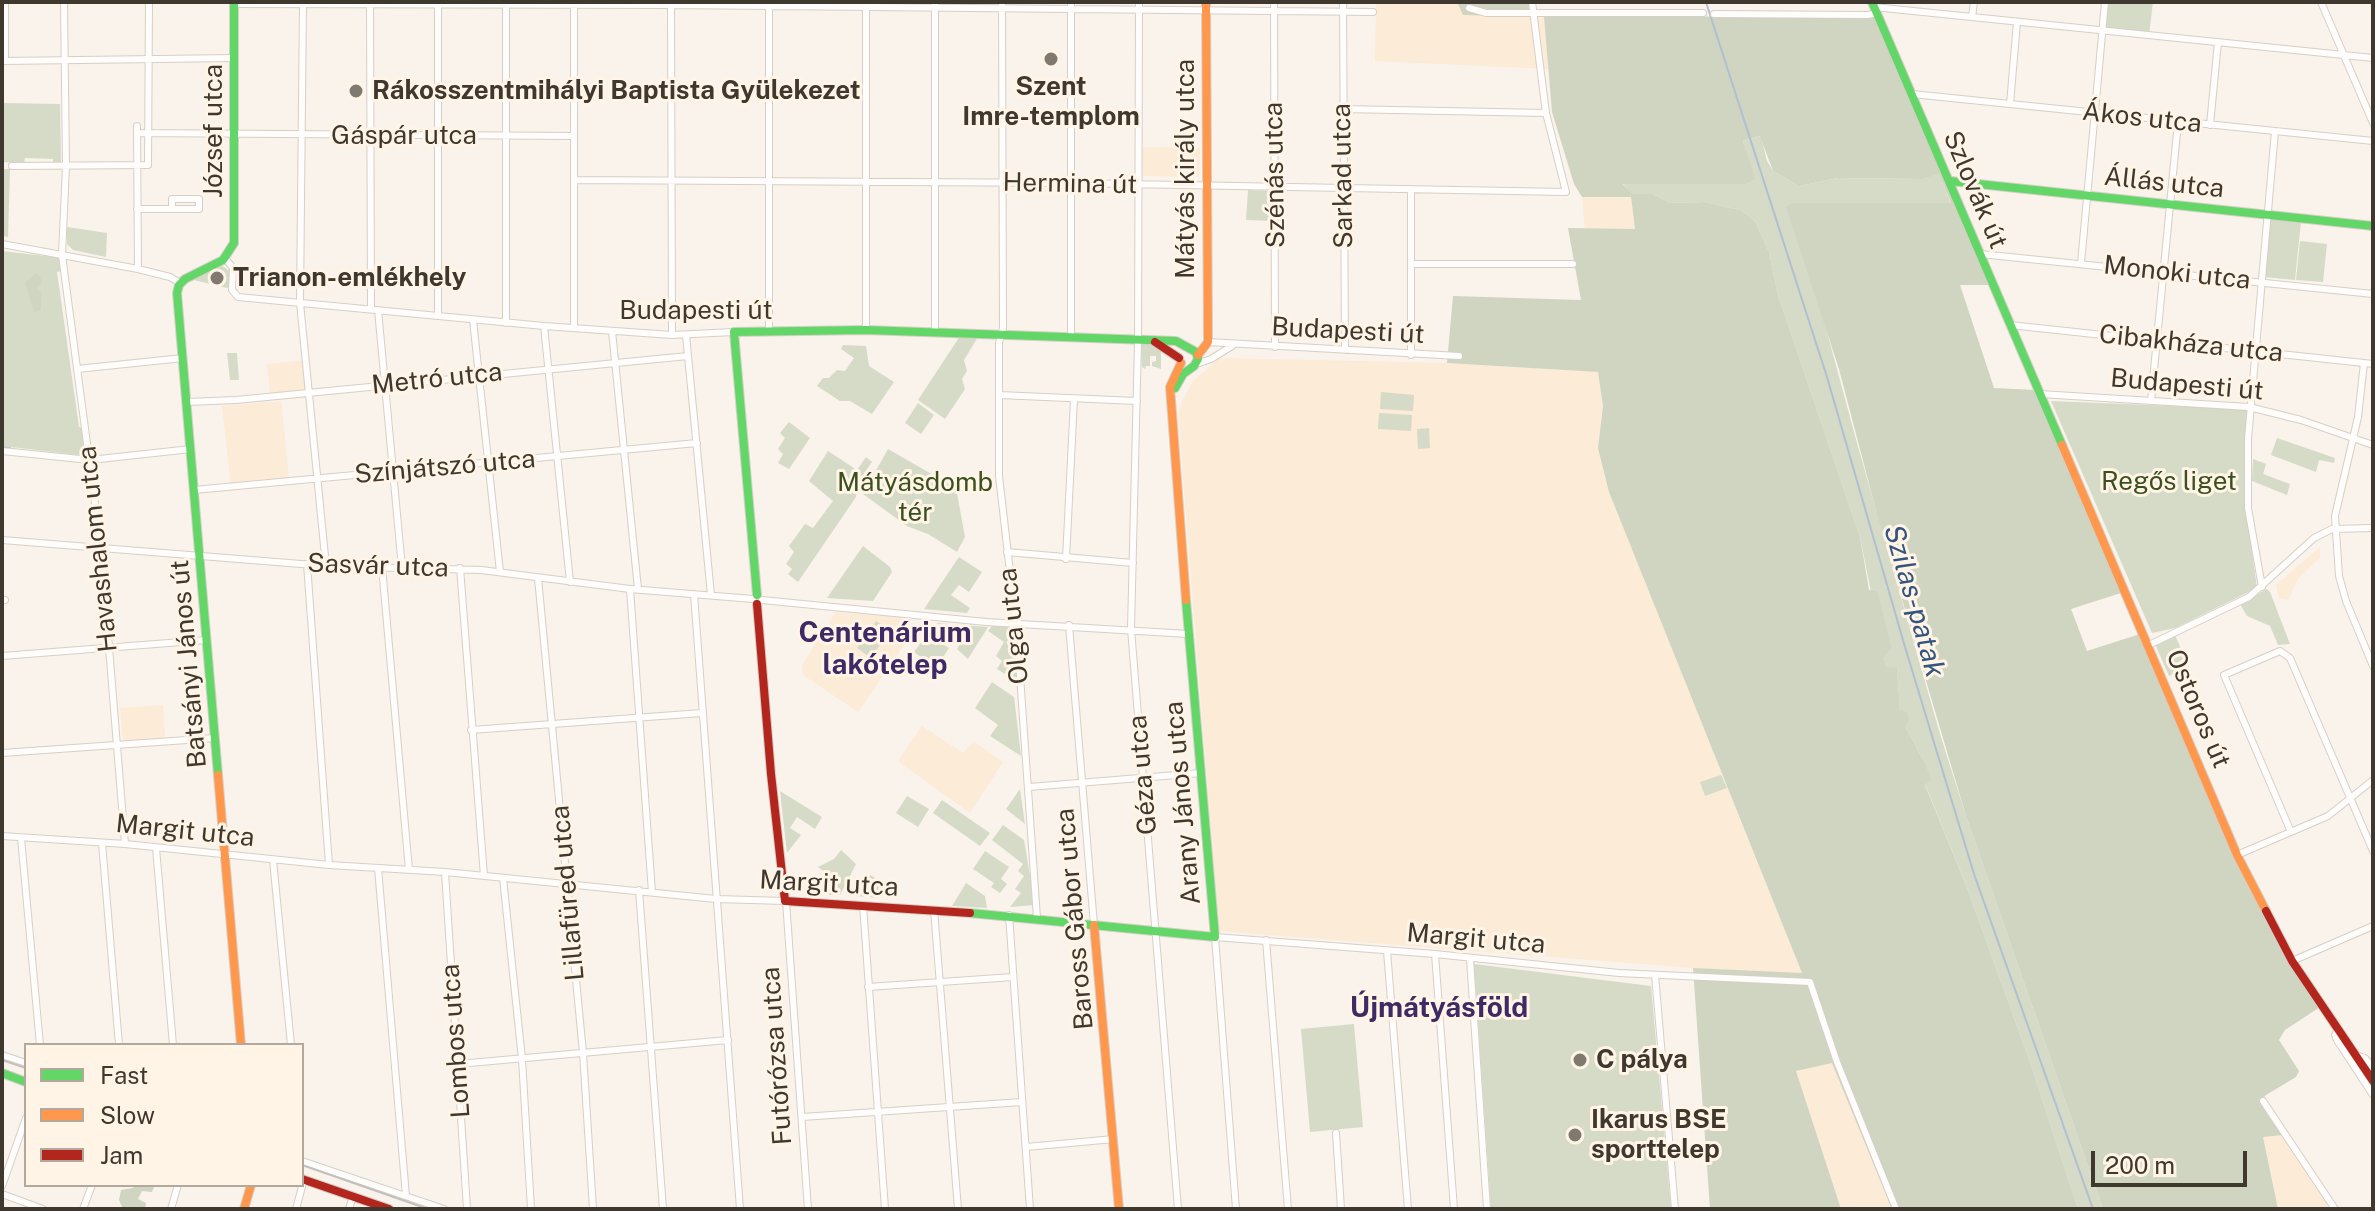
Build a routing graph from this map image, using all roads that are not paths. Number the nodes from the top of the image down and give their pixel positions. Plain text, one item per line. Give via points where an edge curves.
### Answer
1 (5, 2) edge
2 (64, 2) edge
3 (149, 2) edge
4 (1274, 2) edge
5 (1343, 2) edge
6 (1532, 2) edge
7 (1974, 2) edge
8 (2105, 2) edge
9 (2321, 2) edge
10 (234, 3) edge
11 (303, 3) edge
12 (370, 3) edge
13 (506, 3) edge
14 (574, 3) edge
15 (671, 3) edge
16 (438, 4) edge
17 (769, 5) edge
18 (866, 5) edge
19 (934, 5) edge
20 (1002, 5) edge
21 (1071, 6) edge
22 (1139, 6) edge
23 (1206, 6) edge
24 (1874, 7) edge
25 (1469, 8) dead end
26 (1274, 11) junction
27 (1343, 12) junction
28 (1373, 12) dead end
29 (1532, 13) junction
30 (1703, 13) dead end
31 (1714, 14) dead end
32 (1972, 17) junction
33 (2017, 22) junction
34 (2102, 30) junction
35 (2218, 42) junction
36 (2344, 55) junction
37 (234, 58) junction
38 (2373, 58) edge
39 (149, 59) junction
40 (4, 61) edge
41 (65, 61) junction
42 (1912, 94) junction
43 (2010, 104) junction
44 (1342, 109) junction
45 (1546, 113) junction
46 (2094, 113) junction
47 (2178, 122) junction
48 (2373, 123) edge
49 (2210, 125) junction
50 (2275, 131) junction
51 (148, 133) junction
52 (303, 135) junction
53 (234, 136) junction
54 (372, 136) junction
55 (438, 136) junction
56 (506, 136) junction
57 (574, 136) junction
58 (2373, 141) edge
59 (137, 165) junction
60 (12, 166) dead end
61 (66, 166) junction
62 (574, 180) junction
63 (672, 180) junction
64 (769, 181) junction
65 (1950, 181) junction
66 (867, 182) junction
67 (935, 182) junction
68 (1002, 183) junction
69 (1071, 183) junction
70 (1138, 185) junction
71 (1205, 186) junction
72 (1276, 186) junction
73 (1344, 187) junction
74 (1411, 189) junction
75 (2087, 196) junction
76 (2170, 204) junction
77 (137, 209) junction
78 (172, 209) dead end
79 (2267, 213) junction
80 (2373, 226) edge
81 (2, 244) edge
82 (1980, 254) junction
83 (62, 255) junction
84 (225, 258) junction
85 (2081, 263) junction
86 (1411, 264) junction
87 (1573, 264) dead end
88 (138, 269) junction
89 (2163, 271) junction
90 (181, 282) junction
91 (2261, 282) junction
92 (2373, 294) edge
93 (238, 297) joint
94 (300, 303) junction
95 (374, 310) junction
96 (438, 316) junction
97 (473, 320) junction
98 (506, 323) junction
99 (2010, 325) junction
100 (544, 326) junction
101 (574, 328) junction
102 (866, 330) junction
103 (612, 331) junction
104 (769, 331) junction
105 (935, 331) junction
106 (734, 332) junction
107 (672, 335) junction
108 (686, 335) junction
109 (1001, 335) junction
110 (1071, 337) junction
111 (1208, 339) junction
112 (1138, 340) junction
113 (2157, 340) junction
114 (1234, 345) junction
115 (1275, 347) junction
116 (1345, 350) junction
117 (2254, 350) junction
118 (1411, 355) junction
119 (688, 356) junction
120 (1459, 356) dead end
121 (183, 358) junction
122 (1190, 358) junction
123 (616, 362) junction
124 (2364, 363) junction
125 (2373, 364) edge
126 (77, 369) junction
127 (548, 369) junction
128 (480, 375) junction
129 (385, 385) junction
130 (310, 391) junction
131 (2040, 394) junction
132 (999, 395) junction
133 (1074, 399) junction
134 (1137, 401) junction
135 (2151, 401) junction
136 (186, 402) junction
137 (2249, 407) junction
138 (2353, 439) junction
139 (697, 443) junction
140 (2373, 445) edge
141 (191, 449) junction
142 (624, 450) junction
143 (2, 451) edge
144 (556, 456) junction
145 (90, 460) junction
146 (488, 463) junction
147 (393, 472) junction
148 (318, 479) junction
149 (194, 490) junction
150 (2373, 528) edge
151 (2335, 531) junction
152 (2, 540) edge
153 (101, 549) junction
154 (1007, 552) junction
155 (200, 557) junction
156 (1066, 559) junction
157 (1133, 563) junction
158 (307, 564) junction
159 (326, 566) junction
160 (382, 567) junction
161 (402, 568) junction
162 (460, 568) junction
163 (500, 572) junction
164 (538, 578) junction
165 (570, 582) junction
166 (2262, 587) junction
167 (630, 589) junction
168 (638, 589) junction
169 (694, 594) junction
170 (711, 595) junction
171 (758, 599) junction
172 (1014, 623) junction
173 (1069, 625) junction
174 (1131, 629) junction
175 (1189, 634) junction
176 (207, 640) junction
177 (2149, 645) junction
178 (109, 648) junction
179 (2, 656) edge
180 (2373, 666) edge
181 (702, 713) junction
182 (639, 717) junction
183 (553, 723) junction
184 (471, 730) junction
185 (215, 738) junction
186 (118, 745) junction
187 (2, 753) edge
188 (1201, 773) junction
189 (1143, 777) junction
190 (2373, 780) edge
191 (1083, 782) junction
192 (1029, 787) junction
193 (2350, 799) junction
194 (2291, 832) junction
195 (2, 836) edge
196 (21, 838) junction
197 (102, 843) junction
198 (125, 844) junction
199 (156, 848) junction
200 (2373, 851) edge
201 (2237, 855) junction
202 (225, 856) junction
203 (273, 860) junction
204 (329, 865) junction
205 (378, 868) junction
206 (409, 870) junction
207 (445, 872) junction
208 (484, 876) junction
209 (503, 878) junction
210 (567, 884) junction
211 (639, 890) junction
212 (652, 892) junction
213 (716, 899) junction
214 (786, 901) junction
215 (863, 905) junction
216 (934, 910) junction
217 (1009, 915) junction
218 (1037, 918) junction
219 (1094, 925) junction
220 (2373, 926) edge
221 (1157, 932) junction
222 (1215, 937) junction
223 (1266, 940) junction
224 (1387, 951) junction
225 (1435, 954) junction
226 (1470, 959) junction
227 (2292, 961) junction
228 (1655, 975) junction
229 (1013, 977) junction
230 (940, 982) junction
231 (868, 987) junction
232 (2338, 1029) junction
233 (728, 1040) junction
234 (40, 1043) edge
235 (119, 1043) edge
236 (173, 1043) edge
237 (241, 1043) edge
238 (291, 1043) edge
239 (652, 1046) junction
240 (583, 1053) junction
241 (2, 1055) edge
242 (2356, 1055) junction
243 (522, 1059) junction
244 (24, 1062) edge
245 (458, 1064) junction
246 (2373, 1068) edge
247 (2, 1073) edge
248 (24, 1081) edge
249 (2373, 1081) edge
250 (2373, 1095) edge
251 (2263, 1101) dead end
252 (1022, 1102) junction
253 (949, 1107) junction
254 (877, 1112) junction
255 (802, 1117) junction
256 (24, 1124) edge
257 (1336, 1133) dead end
258 (1114, 1139) junction
259 (1026, 1147) junction
260 (304, 1162) edge
261 (304, 1179) edge
262 (2, 1186) edge
263 (91, 1187) edge
264 (177, 1187) edge
265 (250, 1187) edge
266 (301, 1187) edge
267 (2, 1194) edge
268 (353, 1196) junction
269 (406, 1196) junction
270 (43, 1209) edge
271 (83, 1209) edge
272 (171, 1209) edge
273 (244, 1209) edge
274 (296, 1209) edge
275 (349, 1209) edge
276 (389, 1209) edge
277 (444, 1209) edge
278 (467, 1209) edge
279 (531, 1209) edge
280 (593, 1209) edge
281 (663, 1209) edge
282 (740, 1209) edge
283 (808, 1209) edge
284 (885, 1209) edge
285 (958, 1209) edge
286 (1030, 1209) edge
287 (1119, 1209) edge
288 (1178, 1209) edge
289 (1236, 1209) edge
290 (1288, 1209) edge
291 (1341, 1209) edge
292 (1408, 1209) edge
293 (1454, 1209) edge
294 (1487, 1209) edge
295 (1675, 1209) edge
296 (1896, 1209) edge
297 (2335, 1209) edge

1 - 40 street
2 - 41 street, Havashalom utca
3 - 39 street
4 - 26 street, Szénás utca
5 - 27 street, Sarkad utca
6 - 29 street
7 - 32 street
8 - 34 street
9 - 36 street
10 - 11 street
10 - 37 street, József utca
11 - 12 street
11 - 52 street
12 - 16 street
12 - 54 street
13 - 14 street
13 - 16 street
13 - 56 street
14 - 15 street
14 - 57 street
15 - 17 street
15 - 63 street
16 - 55 street
17 - 18 street
17 - 64 street
18 - 19 street
18 - 66 street
19 - 20 street
19 - 67 street
20 - 21 street
20 - 68 street, Olga utca
21 - 22 street
21 - 69 street
22 - 23 street
22 - 70 street, Géza utca
23 - 26 street
23 - 71 street, Mátyás király utca
24 - 31 street
24 - 32 street
24 - 42 street, Szlovák út
25 - 29 street
26 - 27 street
26 - 72 street, Szénás utca
27 - 28 street
27 - 44 street, Sarkad utca
29 - 30 street
29 - 45 street
32 - 33 street
33 - 34 street
33 - 43 street
34 - 35 street
34 - 46 street
35 - 36 street
35 - 49 street
36 - 38 street
36 - 48 street
37 - 39 street
37 - 53 street, József utca
39 - 41 street
39 - 51 street
40 - 41 street
41 - 61 street, Havashalom utca
42 - 43 street, Ákos utca
42 - 65 street, Szlovák út
43 - 46 street, Ákos utca
44 - 45 street
44 - 73 street, Sarkad utca
45 - 74 street, Hermina út via 1566,192
46 - 47 street, Ákos utca
46 - 75 street
47 - 49 street, Ákos utca
47 - 76 street
49 - 50 street, Ákos utca
50 - 58 street, Ákos utca
50 - 79 street
51 - 53 street, Gáspár utca
51 - 59 street via 148,165
51 - 59 street, Gáspár utca via 137,130
52 - 53 street, Gáspár utca
52 - 54 street, Gáspár utca
52 - 94 street
53 - 84 street, József utca via 234,239
54 - 55 street, Gáspár utca
54 - 95 street
55 - 56 street, Gáspár utca
55 - 96 street
56 - 57 street, Gáspár utca
56 - 98 street
57 - 62 street
59 - 61 street
59 - 77 street
60 - 61 street
61 - 83 street, Havashalom utca
62 - 63 street, Hermina út
62 - 101 street
63 - 64 street, Hermina út
63 - 107 street
64 - 66 street, Hermina út
64 - 104 street
65 - 75 street, Állás utca
65 - 82 street, Szlovák út
66 - 67 street, Hermina út
66 - 102 street
67 - 68 street, Hermina út
67 - 105 street
68 - 69 street, Hermina út
68 - 109 street, Olga utca
69 - 70 street, Hermina út
69 - 110 street
70 - 71 street, Hermina út
70 - 112 street, Géza utca
71 - 72 street, Hermina út
71 - 111 street, Mátyás király utca
72 - 73 street, Hermina út
72 - 115 street, Szénás utca
73 - 74 street, Hermina út
73 - 116 street, Sarkad utca
74 - 86 street
75 - 76 street, Állás utca
75 - 85 street
76 - 79 street, Állás utca
76 - 89 street
77 - 78 street
77 - 88 street
79 - 80 street, Állás utca
79 - 91 street
81 - 83 street
82 - 85 street, Monoki utca
82 - 99 street, Szlovák út
83 - 88 street
83 - 126 street, Havashalom utca
84 - 90 street
84 - 93 street, József utca via 233,268 232,290
85 - 89 street, Monoki utca
86 - 87 street
86 - 118 street
88 - 90 street
89 - 91 street, Monoki utca
89 - 113 street
90 - 121 street, Batsányi János út via 177,293
91 - 92 street, Monoki utca
91 - 117 street
93 - 94 street, Budapesti út
94 - 95 street, Budapesti út
94 - 130 street
95 - 96 street, Budapesti út
95 - 129 street
96 - 97 street, Budapesti út
97 - 98 street, Budapesti út
97 - 128 street
98 - 100 street, Budapesti út
99 - 113 street, Cibakháza utca
99 - 131 street, Szlovák út
100 - 101 street, Budapesti út
100 - 127 street
101 - 103 street, Budapesti út
102 - 104 street, Budapesti út
102 - 105 street, Budapesti út
103 - 107 street, Budapesti út
103 - 123 street
104 - 106 street, Budapesti út
105 - 109 street, Budapesti út
106 - 108 street, Budapesti út
106 - 171 street, Futórózsa utca
107 - 108 street, Budapesti út
108 - 119 street
109 - 110 street, Budapesti út
109 - 132 street, Olga utca
110 - 112 street, Budapesti út
111 - 114 street, Budapesti út
111 - 122 street
112 - 122 street, Budapesti út via 1154,341
112 - 134 street, Géza utca
113 - 117 street, Cibakháza utca
113 - 135 street
114 - 115 street, Budapesti út
114 - 122 street, Budapesti út via 1213,356
115 - 116 street, Budapesti út
116 - 118 street, Budapesti út
117 - 124 street, Cibakháza utca
117 - 137 street
118 - 120 street, Budapesti út
119 - 123 street, Metró utca
119 - 139 street
121 - 126 street
121 - 136 street, Batsányi János út
122 - 175 street, Arany János utca via 1170,393
123 - 127 street, Metró utca
123 - 142 street
124 - 125 street, Cibakháza utca
124 - 138 street
126 - 145 street, Havashalom utca
127 - 128 street, Metró utca
127 - 144 street
128 - 129 street, Metró utca
128 - 146 street
129 - 130 street, Metró utca
129 - 147 street
130 - 136 street, Metró utca
130 - 148 street
131 - 135 street, Budapesti út
131 - 177 street, Ostoros út
132 - 133 street
132 - 154 street, Olga utca via 999,476
133 - 134 street
133 - 156 street
134 - 157 street, Géza utca
135 - 137 street, Budapesti út
136 - 141 street, Batsányi János út
137 - 138 street, Budapesti út
137 - 166 street via 2248,508
138 - 140 street, Budapesti út
138 - 151 street
139 - 142 street, Színjátszó utca
139 - 170 street
141 - 145 street
141 - 149 street, Batsányi János út
142 - 144 street, Színjátszó utca
142 - 168 street
143 - 145 street
144 - 146 street, Színjátszó utca
144 - 165 street
145 - 153 street, Havashalom utca
146 - 147 street, Színjátszó utca
146 - 163 street
147 - 148 street, Színjátszó utca
147 - 161 street
148 - 149 street, Színjátszó utca
148 - 159 street
149 - 155 street, Batsányi János út
150 - 151 street
151 - 166 street via 2314,538
151 - 180 street via 2346,601
152 - 153 street, Sasvár utca
153 - 155 street, Sasvár utca
153 - 178 street, Havashalom utca
154 - 156 street
154 - 172 street, Olga utca
155 - 158 street, Sasvár utca
155 - 176 street, Batsányi János út
156 - 157 street
157 - 174 street, Géza utca
158 - 159 street, Sasvár utca
158 - 204 street
159 - 160 street, Sasvár utca
160 - 161 street, Sasvár utca
160 - 206 street
161 - 162 street, Sasvár utca
162 - 163 street, Sasvár utca
162 - 184 street
163 - 164 street, Sasvár utca
164 - 165 street, Sasvár utca
164 - 183 street, Lillafüred utca
165 - 167 street, Sasvár utca
166 - 177 street
167 - 168 street, Sasvár utca
167 - 182 street
168 - 169 street, Sasvár utca
169 - 170 street, Sasvár utca
169 - 181 street
170 - 171 street, Sasvár utca
171 - 172 street, Sasvár utca
171 - 214 street, Futórózsa utca
172 - 173 street, Sasvár utca
172 - 192 street, Olga utca
173 - 174 street, Sasvár utca
173 - 191 street, Baross Gábor utca
174 - 175 street, Sasvár utca
174 - 189 street, Géza utca
175 - 188 street, Arany János utca
176 - 178 street
176 - 185 street, Batsányi János út
177 - 201 street, Ostoros út
178 - 179 street
178 - 186 street, Havashalom utca
181 - 182 street
181 - 213 street
182 - 183 street
182 - 212 street
183 - 184 street
183 - 210 street, Lillafüred utca
184 - 208 street
185 - 186 street
185 - 202 street, Batsányi János út
186 - 187 street
186 - 198 street, Havashalom utca
188 - 189 street
188 - 222 street, Arany János utca
189 - 191 street
189 - 221 street, Géza utca
190 - 193 street
191 - 192 street
191 - 219 street, Baross Gábor utca
192 - 218 street, Olga utca
193 - 194 street via 2328,816
193 - 194 street via 2290,658 2280,651 2224,675
193 - 200 street
194 - 201 street
195 - 196 street, Margit utca
196 - 197 street, Margit utca
196 - 234 street
197 - 198 street, Margit utca
197 - 235 street
198 - 199 street, Margit utca
199 - 202 street, Margit utca
199 - 236 street
201 - 227 street, Ostoros út
202 - 203 street, Margit utca
202 - 237 street, Batsányi János út
203 - 204 street, Margit utca
203 - 238 street
204 - 205 street, Margit utca
205 - 206 street, Margit utca
205 - 269 street
206 - 207 street, Margit utca
207 - 208 street, Margit utca
207 - 245 street, Lombos utca
208 - 209 street, Margit utca
209 - 210 street, Margit utca
209 - 243 street
210 - 211 street, Margit utca
210 - 240 street, Lillafüred utca
211 - 212 street, Margit utca
211 - 239 street
212 - 213 street, Margit utca
213 - 214 street, Margit utca
213 - 233 street
214 - 215 street, Margit utca
214 - 255 street, Futórózsa utca
215 - 216 street, Margit utca
215 - 231 street
216 - 217 street, Margit utca
216 - 230 street
217 - 218 street, Margit utca
217 - 229 street
218 - 219 street, Margit utca
219 - 221 street, Margit utca
219 - 258 street, Baross Gábor utca
220 - 227 street
221 - 222 street, Margit utca
221 - 288 street, Géza utca
222 - 223 street, Margit utca
222 - 289 street, Arany János utca
223 - 224 street, Margit utca
223 - 290 street
224 - 225 street, Margit utca
224 - 292 street
225 - 226 street, Margit utca
225 - 293 street
226 - 228 street, Margit utca
226 - 294 street
227 - 232 street, Ostoros út
228 - 295 street
228 - 296 street, Margit utca via 1810,982
229 - 230 street
229 - 252 street
230 - 231 street
230 - 253 street
231 - 254 street
232 - 242 street, Ostoros út
232 - 250 street, Ostoros út via 2337,1040
233 - 239 street
233 - 282 street
239 - 240 street
239 - 281 street
240 - 243 street
240 - 280 street, Lillafüred utca
241 - 244 street
242 - 246 street, Ostoros út
242 - 249 street, Ostoros út
243 - 245 street
243 - 279 street
245 - 278 street, Lombos utca
247 - 248 street
251 - 297 street
252 - 253 street
252 - 259 street
253 - 254 street
253 - 285 street
254 - 255 street
254 - 284 street
255 - 283 street, Futórózsa utca
256 - 262 street
257 - 291 street
258 - 259 street
258 - 287 street, Baross Gábor utca
259 - 286 street
260 - 269 street
261 - 268 street
263 - 271 street
264 - 272 street
265 - 273 street
266 - 274 street
267 - 270 street
268 - 275 street
268 - 276 street
269 - 277 street

